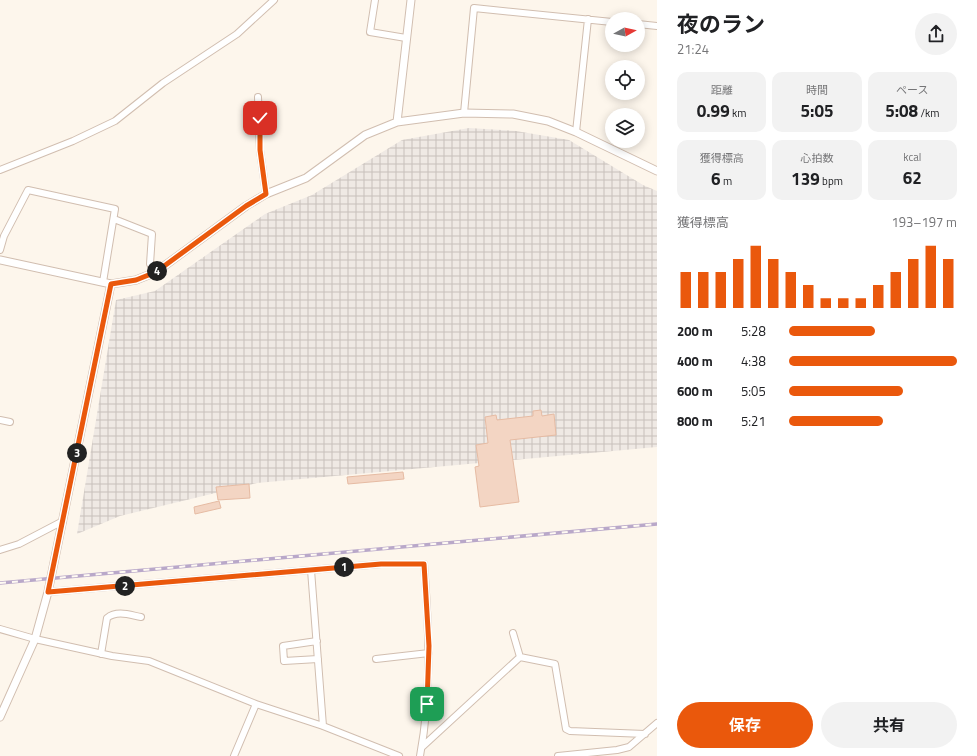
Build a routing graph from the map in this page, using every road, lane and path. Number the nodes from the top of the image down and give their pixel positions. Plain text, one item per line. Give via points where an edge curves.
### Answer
1 (274, 0) edge
2 (375, 0) edge
3 (411, 0) edge
4 (588, 20) junction
5 (605, 21) edge
6 (645, 25) edge
7 (657, 26) edge
8 (406, 38) junction
9 (258, 97) dead end
10 (464, 113) junction
11 (397, 122) junction
12 (576, 132) junction
13 (0, 170) edge
14 (657, 171) edge
15 (266, 194) junction
16 (114, 219) junction
17 (0, 250) edge
18 (0, 260) edge
19 (156, 272) junction
20 (103, 282) junction
21 (111, 284) junction
22 (0, 420) edge
23 (10, 422) dead end
24 (63, 521) junction
25 (0, 550) edge
26 (312, 570) junction
27 (48, 592) junction
28 (141, 617) dead end
29 (0, 629) edge
30 (513, 633) dead end
31 (35, 639) junction
32 (317, 641) junction
33 (429, 653) junction
34 (101, 654) junction
35 (520, 657) junction
36 (318, 659) junction
37 (376, 659) dead end
38 (256, 704) junction
39 (0, 717) edge
40 (657, 723) edge
41 (323, 726) junction
42 (645, 734) junction
43 (422, 747) junction
44 (234, 756) edge
45 (399, 756) edge
46 (420, 756) edge
47 (558, 756) edge

1 - 13 street via 237,34 163,83 115,121
2 - 8 street via 370,32
3 - 8 street
4 - 5 street
4 - 10 street via 474,8
4 - 12 street
6 - 7 street
8 - 11 street
9 - 15 street via 260,150
10 - 11 street
10 - 12 street via 513,114 548,121
11 - 15 street via 366,134 306,178
12 - 14 street
15 - 19 street
16 - 17 street via 115,209 28,190 4,236
16 - 19 street via 152,234 150,264
16 - 20 street
18 - 20 street
19 - 21 street via 136,280
20 - 21 street
21 - 24 street
22 - 23 street
24 - 25 street via 18,544
24 - 27 street
26 - 27 street
26 - 32 street
26 - 33 street via 381,564 424,564
27 - 31 street
28 - 34 street via 117,613 107,618
29 - 31 street
30 - 35 street
31 - 34 street
31 - 39 street
32 - 36 street
32 - 36 street via 283,646 284,661
33 - 37 street
33 - 43 street
34 - 38 street via 149,661
35 - 42 street via 555,664 566,729
35 - 43 street
36 - 41 street
38 - 41 street
38 - 44 street
40 - 42 street
41 - 45 street
42 - 47 street via 629,747 618,750
43 - 46 street

